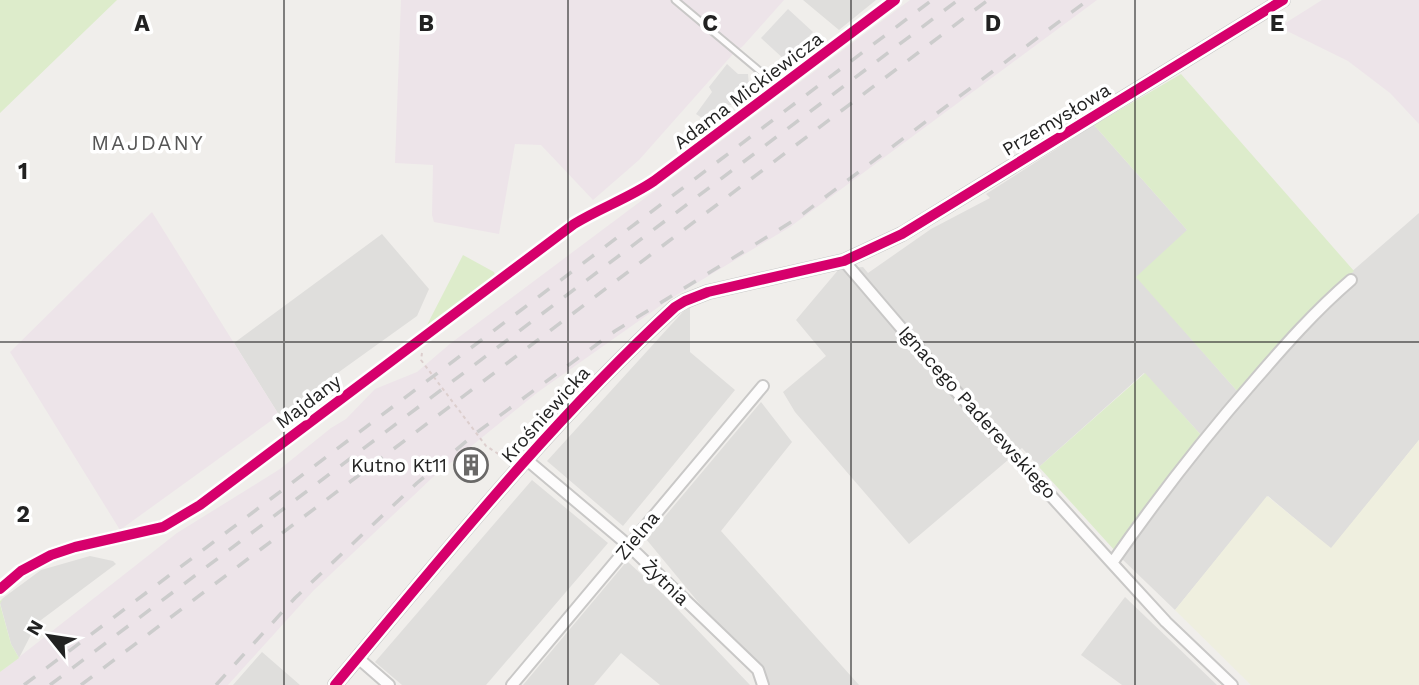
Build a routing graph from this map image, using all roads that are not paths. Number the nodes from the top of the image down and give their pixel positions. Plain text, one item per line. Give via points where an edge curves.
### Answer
1 (675, 0) edge
2 (895, 0) edge
3 (1283, 0) edge
4 (780, 88) junction
5 (618, 202) joint
6 (844, 261) junction
7 (1351, 280) dead end
8 (763, 386) dead end
9 (523, 465) junction
10 (628, 545) junction
11 (1112, 564) junction
12 (0, 589) edge
13 (358, 658) junction
14 (765, 684) edge
15 (335, 685) edge
16 (389, 685) edge
17 (512, 685) edge
18 (1232, 685) edge

1 - 4 lane
2 - 4 street, Adama Mickiewicza
3 - 6 street, Przemysłowa via 902,234
4 - 5 street, Adama Mickiewicza via 654,181
5 - 12 street, Majdany via 574,224 200,506 163,527 51,555
6 - 9 street, Krośniewicka via 708,292 675,307 608,371
6 - 11 street, Ignacego Paderewskiego
7 - 11 street via 1297,331 1202,441
8 - 10 street, Zielna
9 - 10 street, Żytnia
9 - 13 street, Krośniewicka
10 - 14 street, Żytnia via 758,670
10 - 17 street, Zielna
11 - 18 street, Ignacego Paderewskiego
13 - 15 street, Krośniewicka
13 - 16 street

